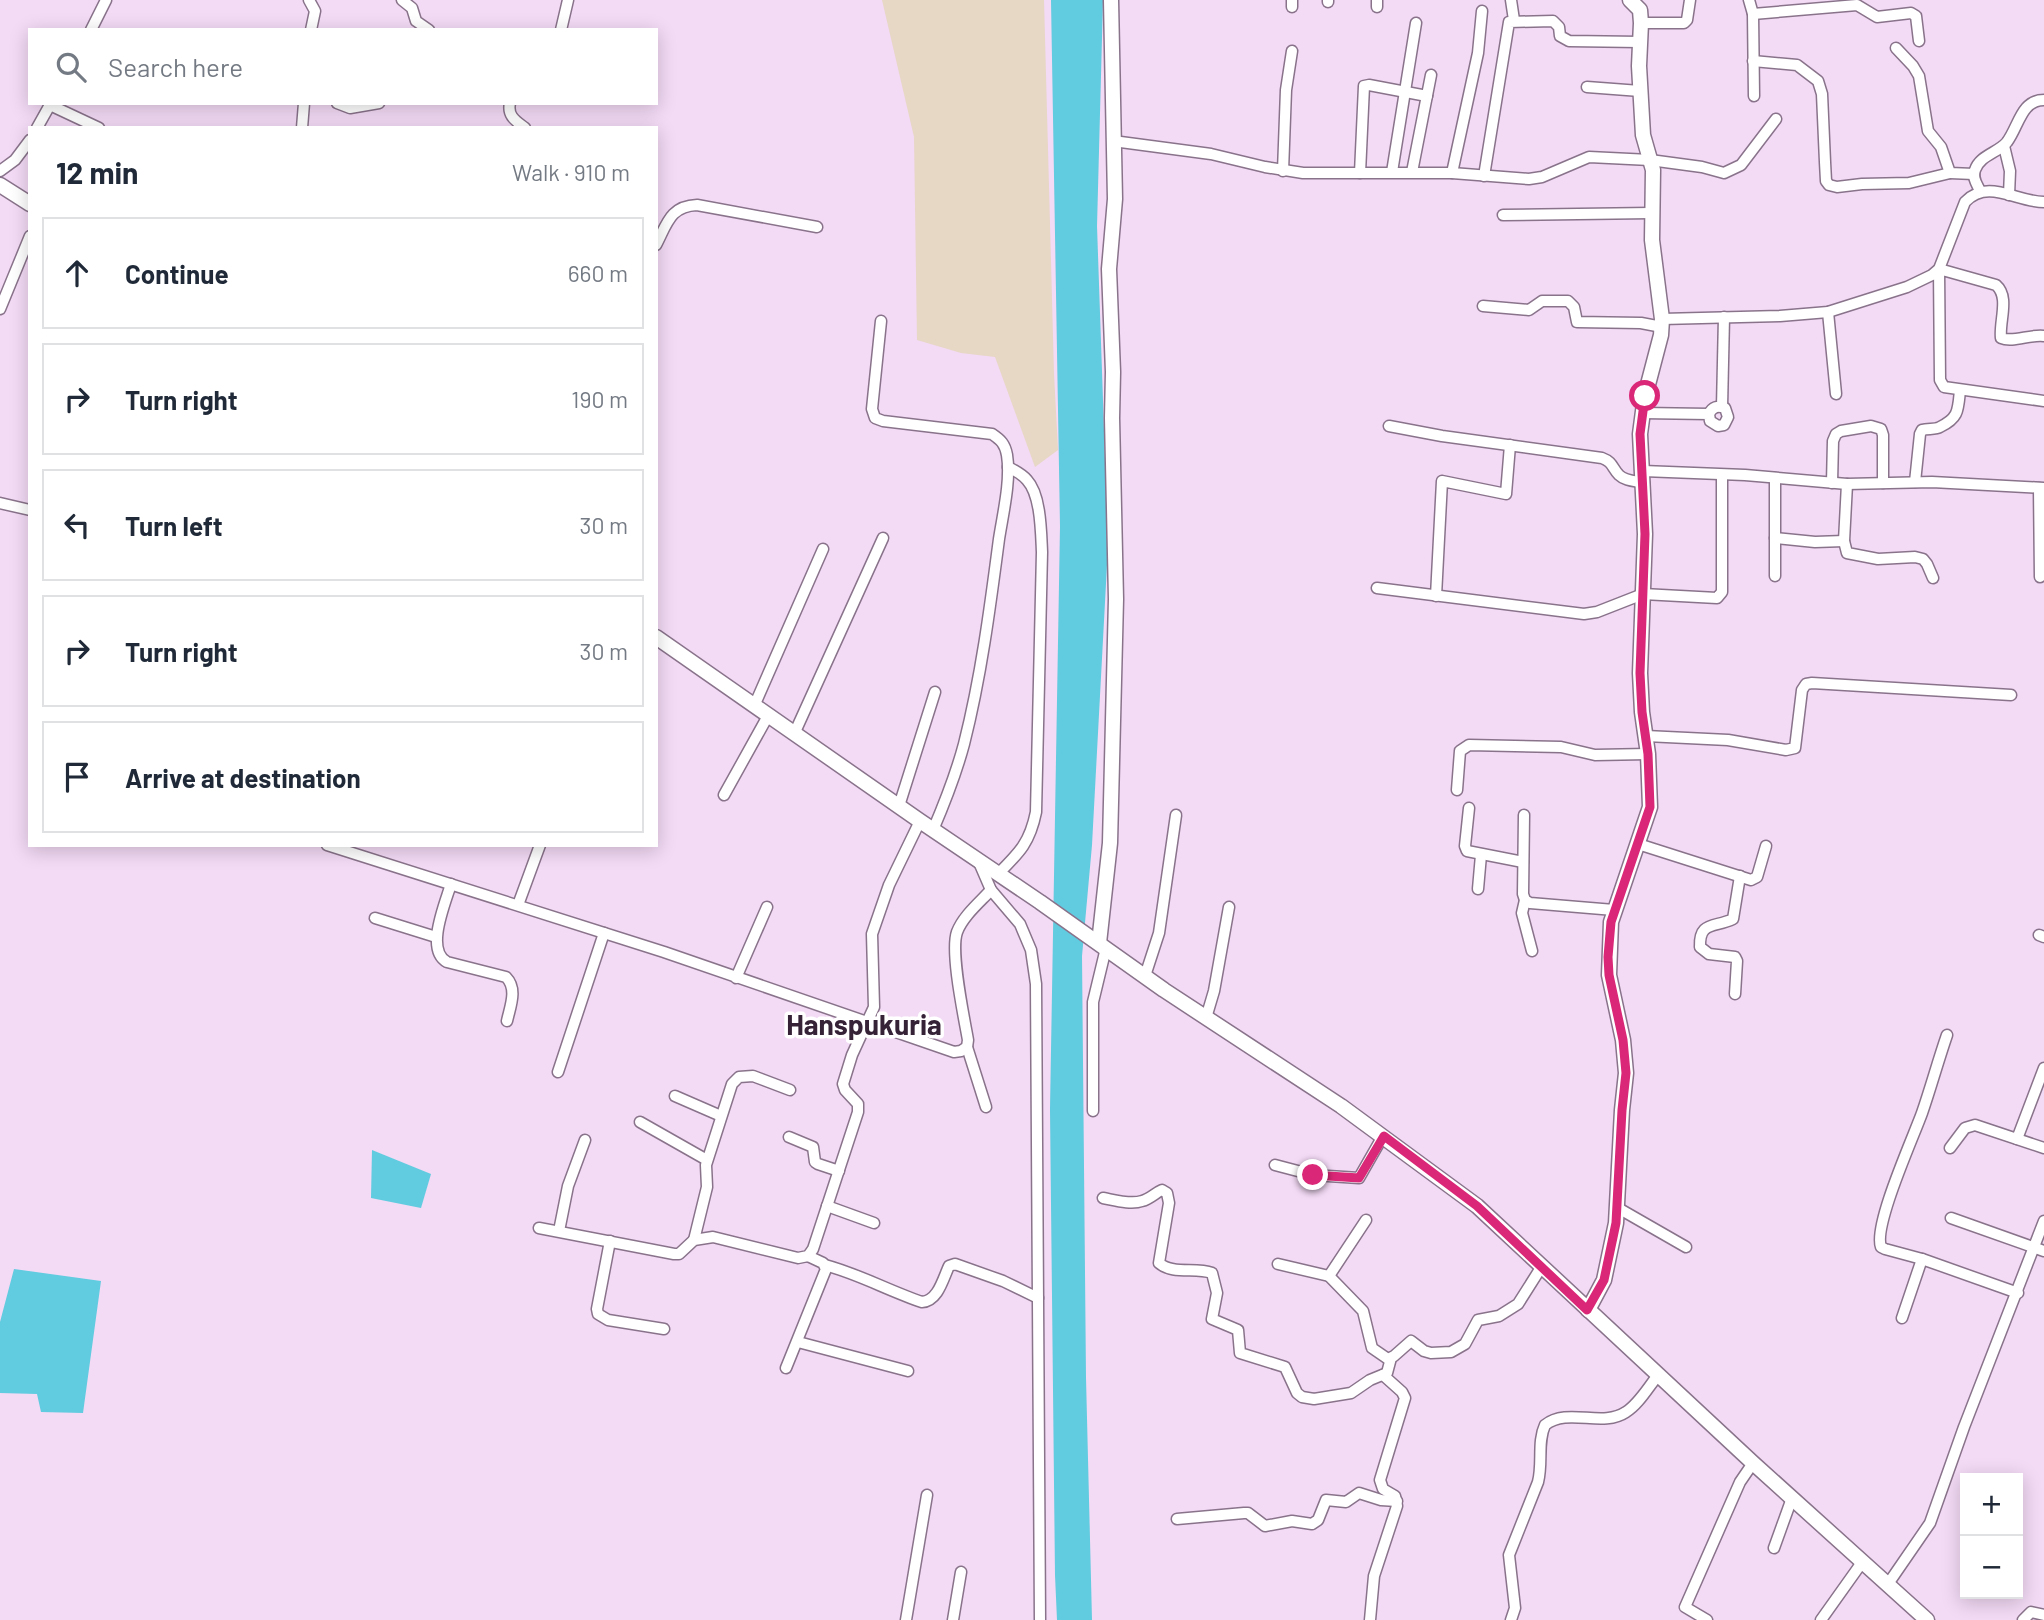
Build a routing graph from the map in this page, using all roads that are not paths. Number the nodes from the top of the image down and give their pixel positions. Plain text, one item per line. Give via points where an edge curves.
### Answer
1 (106, 0) edge
2 (309, 0) edge
3 (402, 0) edge
4 (568, 0) edge
5 (1111, 0) edge
6 (1511, 0) edge
7 (1630, 0) edge
8 (1689, 0) edge
9 (1749, 0) edge
10 (1482, 11) dead end
11 (1753, 14) junction
12 (1514, 20) junction
13 (1416, 23) dead end
14 (1641, 23) junction
15 (92, 28) edge
16 (311, 28) edge
17 (426, 28) edge
18 (561, 28) edge
19 (1919, 41) dead end
20 (1640, 42) junction
21 (1896, 48) dead end
22 (1292, 51) dead end
23 (1753, 61) junction
24 (1431, 75) dead end
25 (1587, 88) dead end
26 (1405, 91) junction
27 (1640, 91) junction
28 (1427, 96) junction
29 (1754, 96) dead end
30 (2044, 100) edge
31 (50, 105) edge
32 (53, 105) edge
33 (304, 105) edge
34 (342, 105) edge
35 (367, 105) edge
36 (509, 105) edge
37 (1776, 119) dead end
38 (38, 126) edge
39 (95, 126) edge
40 (302, 126) edge
41 (523, 126) edge
42 (1113, 141) junction
43 (28, 143) edge
44 (2004, 146) junction
45 (1650, 160) junction
46 (1283, 171) junction
47 (0, 172) edge
48 (1392, 172) junction
49 (1412, 172) junction
50 (1360, 173) junction
51 (1452, 173) junction
52 (1950, 173) junction
53 (1974, 174) junction
54 (1484, 176) junction
55 (0, 185) edge
56 (1980, 191) junction
57 (2010, 195) junction
58 (2044, 202) edge
59 (28, 203) edge
60 (1651, 213) junction
61 (1503, 215) dead end
62 (817, 227) dead end
63 (28, 241) edge
64 (658, 241) edge
65 (1939, 269) junction
66 (1483, 306) dead end
67 (0, 309) edge
68 (1828, 312) junction
69 (1724, 317) junction
70 (881, 321) dead end
71 (1662, 323) junction
72 (2044, 336) edge
73 (1960, 390) junction
74 (1836, 394) dead end
75 (2044, 401) edge
76 (1722, 407) junction
77 (1642, 413) junction
78 (1709, 414) junction
79 (1389, 426) dead end
80 (1510, 445) junction
81 (1008, 467) junction
82 (1722, 475) junction
83 (1643, 477) junction
84 (1775, 478) junction
85 (1915, 482) junction
86 (1832, 483) junction
87 (1883, 483) junction
88 (1847, 484) junction
89 (2042, 488) edge
90 (0, 503) edge
91 (28, 510) edge
92 (883, 538) dead end
93 (1775, 538) junction
94 (1844, 541) junction
95 (822, 549) dead end
96 (1775, 576) dead end
97 (2040, 577) dead end
98 (1933, 578) dead end
99 (1377, 589) dead end
100 (1643, 594) junction
101 (1436, 596) junction
102 (658, 638) edge
103 (935, 692) dead end
104 (2011, 695) dead end
105 (755, 704) junction
106 (769, 714) junction
107 (795, 732) junction
108 (1646, 736) junction
109 (1648, 754) junction
110 (1457, 790) dead end
111 (723, 795) dead end
112 (898, 806) junction
113 (1469, 808) dead end
114 (1524, 815) dead end
115 (1176, 816) dead end
116 (920, 821) junction
117 (933, 830) junction
118 (1638, 844) junction
119 (1766, 846) dead end
120 (333, 847) edge
121 (539, 847) edge
122 (1481, 855) junction
123 (978, 860) junction
124 (1523, 862) junction
125 (999, 873) junction
126 (1740, 877) junction
127 (451, 884) junction
128 (1478, 889) dead end
129 (991, 890) junction
130 (1525, 900) junction
131 (518, 905) junction
132 (767, 907) dead end
133 (1229, 907) dead end
134 (1614, 910) junction
135 (375, 918) dead end
136 (604, 933) junction
137 (436, 937) junction
138 (1099, 943) junction
139 (1532, 951) dead end
140 (1145, 976) junction
141 (737, 978) junction
142 (1735, 994) dead end
143 (1206, 1018) junction
144 (507, 1021) dead end
145 (868, 1023) junction
146 (1947, 1035) dead end
147 (967, 1047) junction
148 (2044, 1068) edge
149 (558, 1072) dead end
150 (790, 1090) dead end
151 (675, 1096) dead end
152 (986, 1107) dead end
153 (1093, 1111) dead end
154 (722, 1116) junction
155 (640, 1122) dead end
156 (1384, 1136) junction
157 (789, 1138) dead end
158 (2017, 1139) junction
159 (585, 1140) dead end
160 (1950, 1148) dead end
161 (2044, 1148) edge
162 (707, 1160) junction
163 (1275, 1165) dead end
164 (839, 1171) junction
165 (1103, 1198) dead end
166 (827, 1206) junction
167 (1618, 1208) junction
168 (1951, 1218) dead end
169 (1366, 1220) dead end
170 (2044, 1222) edge
171 (874, 1223) dead end
172 (539, 1228) dead end
173 (559, 1231) junction
174 (694, 1240) junction
175 (610, 1241) junction
176 (1686, 1247) dead end
177 (2039, 1249) edge
178 (808, 1256) junction
179 (1922, 1259) junction
180 (1278, 1264) dead end
181 (825, 1265) junction
182 (1542, 1266) junction
183 (1329, 1276) junction
184 (2018, 1293) junction
185 (1038, 1298) junction
186 (1587, 1310) junction
187 (1902, 1318) dead end
188 (664, 1329) dead end
189 (798, 1342) junction
190 (1391, 1358) junction
191 (786, 1368) dead end
192 (908, 1371) dead end
193 (1660, 1374) junction
194 (1383, 1375) junction
195 (1753, 1463) junction
196 (927, 1495) dead end
197 (1792, 1498) junction
198 (1396, 1501) junction
199 (1177, 1519) dead end
200 (1774, 1548) dead end
201 (1863, 1561) junction
202 (961, 1572) dead end
203 (1888, 1584) junction
204 (2044, 1615) edge
205 (906, 1620) edge
206 (953, 1620) edge
207 (1040, 1620) edge
208 (1370, 1620) edge
209 (1511, 1620) edge
210 (1707, 1620) edge
211 (1821, 1620) edge
212 (1927, 1620) edge
213 (2023, 1620) edge

1 - 15 street
2 - 16 street via 315,11
3 - 17 street
4 - 18 street
5 - 42 street
6 - 12 street
7 - 14 street via 1640,10
8 - 14 street via 1684,23
9 - 11 street
10 - 51 street via 1478,53
11 - 19 street via 1857,5 1877,17 1912,13
11 - 23 street
12 - 20 street via 1556,22 1560,36 1569,41
12 - 54 street via 1507,26
13 - 26 street
14 - 20 street
20 - 27 street
21 - 52 street via 1919,76 1928,131 1941,147
22 - 46 street
23 - 29 street
23 - 52 street via 1797,65 1818,81 1829,185 1909,183
24 - 28 street
25 - 27 street
26 - 28 street
26 - 48 street
26 - 50 street via 1364,86
27 - 45 street
28 - 49 street
30 - 44 street via 2028,104
31 - 38 street
32 - 39 street
33 - 40 street
34 - 35 street
36 - 41 street via 512,117
37 - 45 street via 1741,165 1724,173
42 - 46 street via 1211,153
42 - 138 street via 1115,199 1109,269 1116,598 1110,844
43 - 47 street
44 - 53 street via 1982,160
44 - 57 street
45 - 54 street via 1589,157 1542,177
45 - 60 street via 1654,182
46 - 50 street
48 - 49 street
48 - 50 street
49 - 51 street
51 - 54 street
52 - 53 street
53 - 56 street
55 - 59 street
56 - 57 street
56 - 65 street via 1965,202
57 - 58 street
60 - 61 street
60 - 71 street
62 - 64 street via 686,205 674,211
63 - 67 street
65 - 68 street via 1907,287
65 - 72 street via 2001,289 2001,338
65 - 73 street via 1940,380 1944,387
66 - 71 street via 1529,310 1542,301 1568,301 1577,322
68 - 69 street
68 - 74 street
69 - 71 street
69 - 76 street
70 - 81 street via 874,418 992,434 1002,440
71 - 77 street
73 - 75 street
73 - 85 street via 1954,419 1920,434
76 - 78 street
76 - 78 street via 1728,414 1724,425 1715,425
77 - 78 street
77 - 83 street
79 - 80 street
80 - 83 street via 1602,458 1627,480
80 - 101 street via 1506,494 1442,481
81 - 117 street via 981,673 963,747
81 - 125 street via 1028,481 1034,492 1042,552 1036,812 1023,848
82 - 83 street
82 - 84 street
82 - 100 street via 1720,596
83 - 100 street
84 - 86 street
84 - 93 street
85 - 87 street
85 - 89 street
86 - 87 street via 1836,434 1871,426 1881,429 1883,435
86 - 88 street
87 - 88 street
88 - 94 street
89 - 97 street
90 - 91 street
92 - 107 street
93 - 94 street
93 - 96 street
94 - 98 street via 1851,555 1923,559
95 - 105 street
99 - 101 street
100 - 101 street via 1592,614
100 - 108 street via 1640,673
102 - 105 street
103 - 112 street
104 - 108 street via 1812,683 1802,690 1795,748
105 - 106 street
106 - 107 street
106 - 111 street
107 - 112 street
108 - 109 street
109 - 110 street via 1469,746 1460,751
109 - 118 street via 1650,807
112 - 116 street
113 - 122 street via 1465,846 1470,853
114 - 124 street
115 - 140 street via 1159,933
116 - 117 street
116 - 145 street via 889,885 872,934 875,994
117 - 123 street
118 - 126 street
118 - 134 street
119 - 126 street via 1757,877
120 - 127 street
121 - 131 street
122 - 124 street
122 - 128 street
123 - 125 street
123 - 129 street
124 - 130 street
125 - 138 street
126 - 142 street via 1732,919 1705,928 1700,935 1704,951 1735,957
127 - 131 street
127 - 137 street
129 - 147 street via 963,922 956,938
129 - 185 street via 1020,924 1034,966
130 - 134 street
130 - 139 street via 1522,913
131 - 136 street
132 - 141 street
133 - 143 street
134 - 167 street via 1609,966 1626,1073
135 - 137 street
136 - 141 street
136 - 149 street
137 - 144 street via 442,959 510,981 513,993
138 - 140 street
138 - 153 street via 1093,1002
140 - 143 street
141 - 145 street
143 - 156 street
145 - 147 street via 945,1050
145 - 164 street via 843,1084 855,1098 858,1111
146 - 179 street via 1878,1241 1885,1249
147 - 152 street
148 - 158 street
150 - 154 street via 753,1076 738,1077
151 - 154 street
154 - 162 street
155 - 162 street
156 - 163 street via 1359,1178 1313,1175
156 - 182 street via 1477,1206
157 - 164 street via 813,1147 818,1164
158 - 160 street via 1975,1125 1965,1128
158 - 161 street
159 - 173 street via 568,1186
162 - 174 street via 708,1188
164 - 166 street
165 - 194 street via 1138,1202 1158,1191 1167,1193 1159,1263 1212,1273 1217,1293 1212,1319 1238,1330 1240,1353 1285,1367 1302,1397 1352,1393
166 - 171 street
166 - 178 street
167 - 176 street
167 - 186 street via 1604,1280
168 - 177 street
169 - 183 street
170 - 177 street
172 - 173 street
173 - 175 street
174 - 175 street via 679,1254
174 - 178 street via 713,1237 798,1258
175 - 188 street via 598,1314 608,1320
177 - 184 street
178 - 181 street
179 - 184 street
179 - 187 street
180 - 183 street
181 - 185 street via 922,1302 935,1297 955,1264
181 - 189 street
182 - 186 street
182 - 190 street via 1518,1304 1499,1316 1478,1320 1459,1349 1431,1353 1411,1341
183 - 190 street via 1365,1315 1372,1348
184 - 203 street via 1930,1523
185 - 207 street
186 - 193 street
189 - 191 street
189 - 192 street
190 - 194 street
193 - 195 street
193 - 209 street via 1624,1413 1593,1419 1560,1417 1545,1425 1538,1482 1509,1555 1515,1608
194 - 198 street via 1405,1398 1380,1480
195 - 197 street
195 - 210 street via 1740,1482 1685,1607
196 - 205 street
197 - 200 street
197 - 201 street
198 - 199 street via 1359,1493 1346,1502 1329,1499 1312,1524 1292,1521 1265,1526 1248,1513
198 - 208 street via 1374,1576
201 - 203 street
201 - 211 street
202 - 206 street
203 - 212 street
204 - 213 street via 2031,1612

